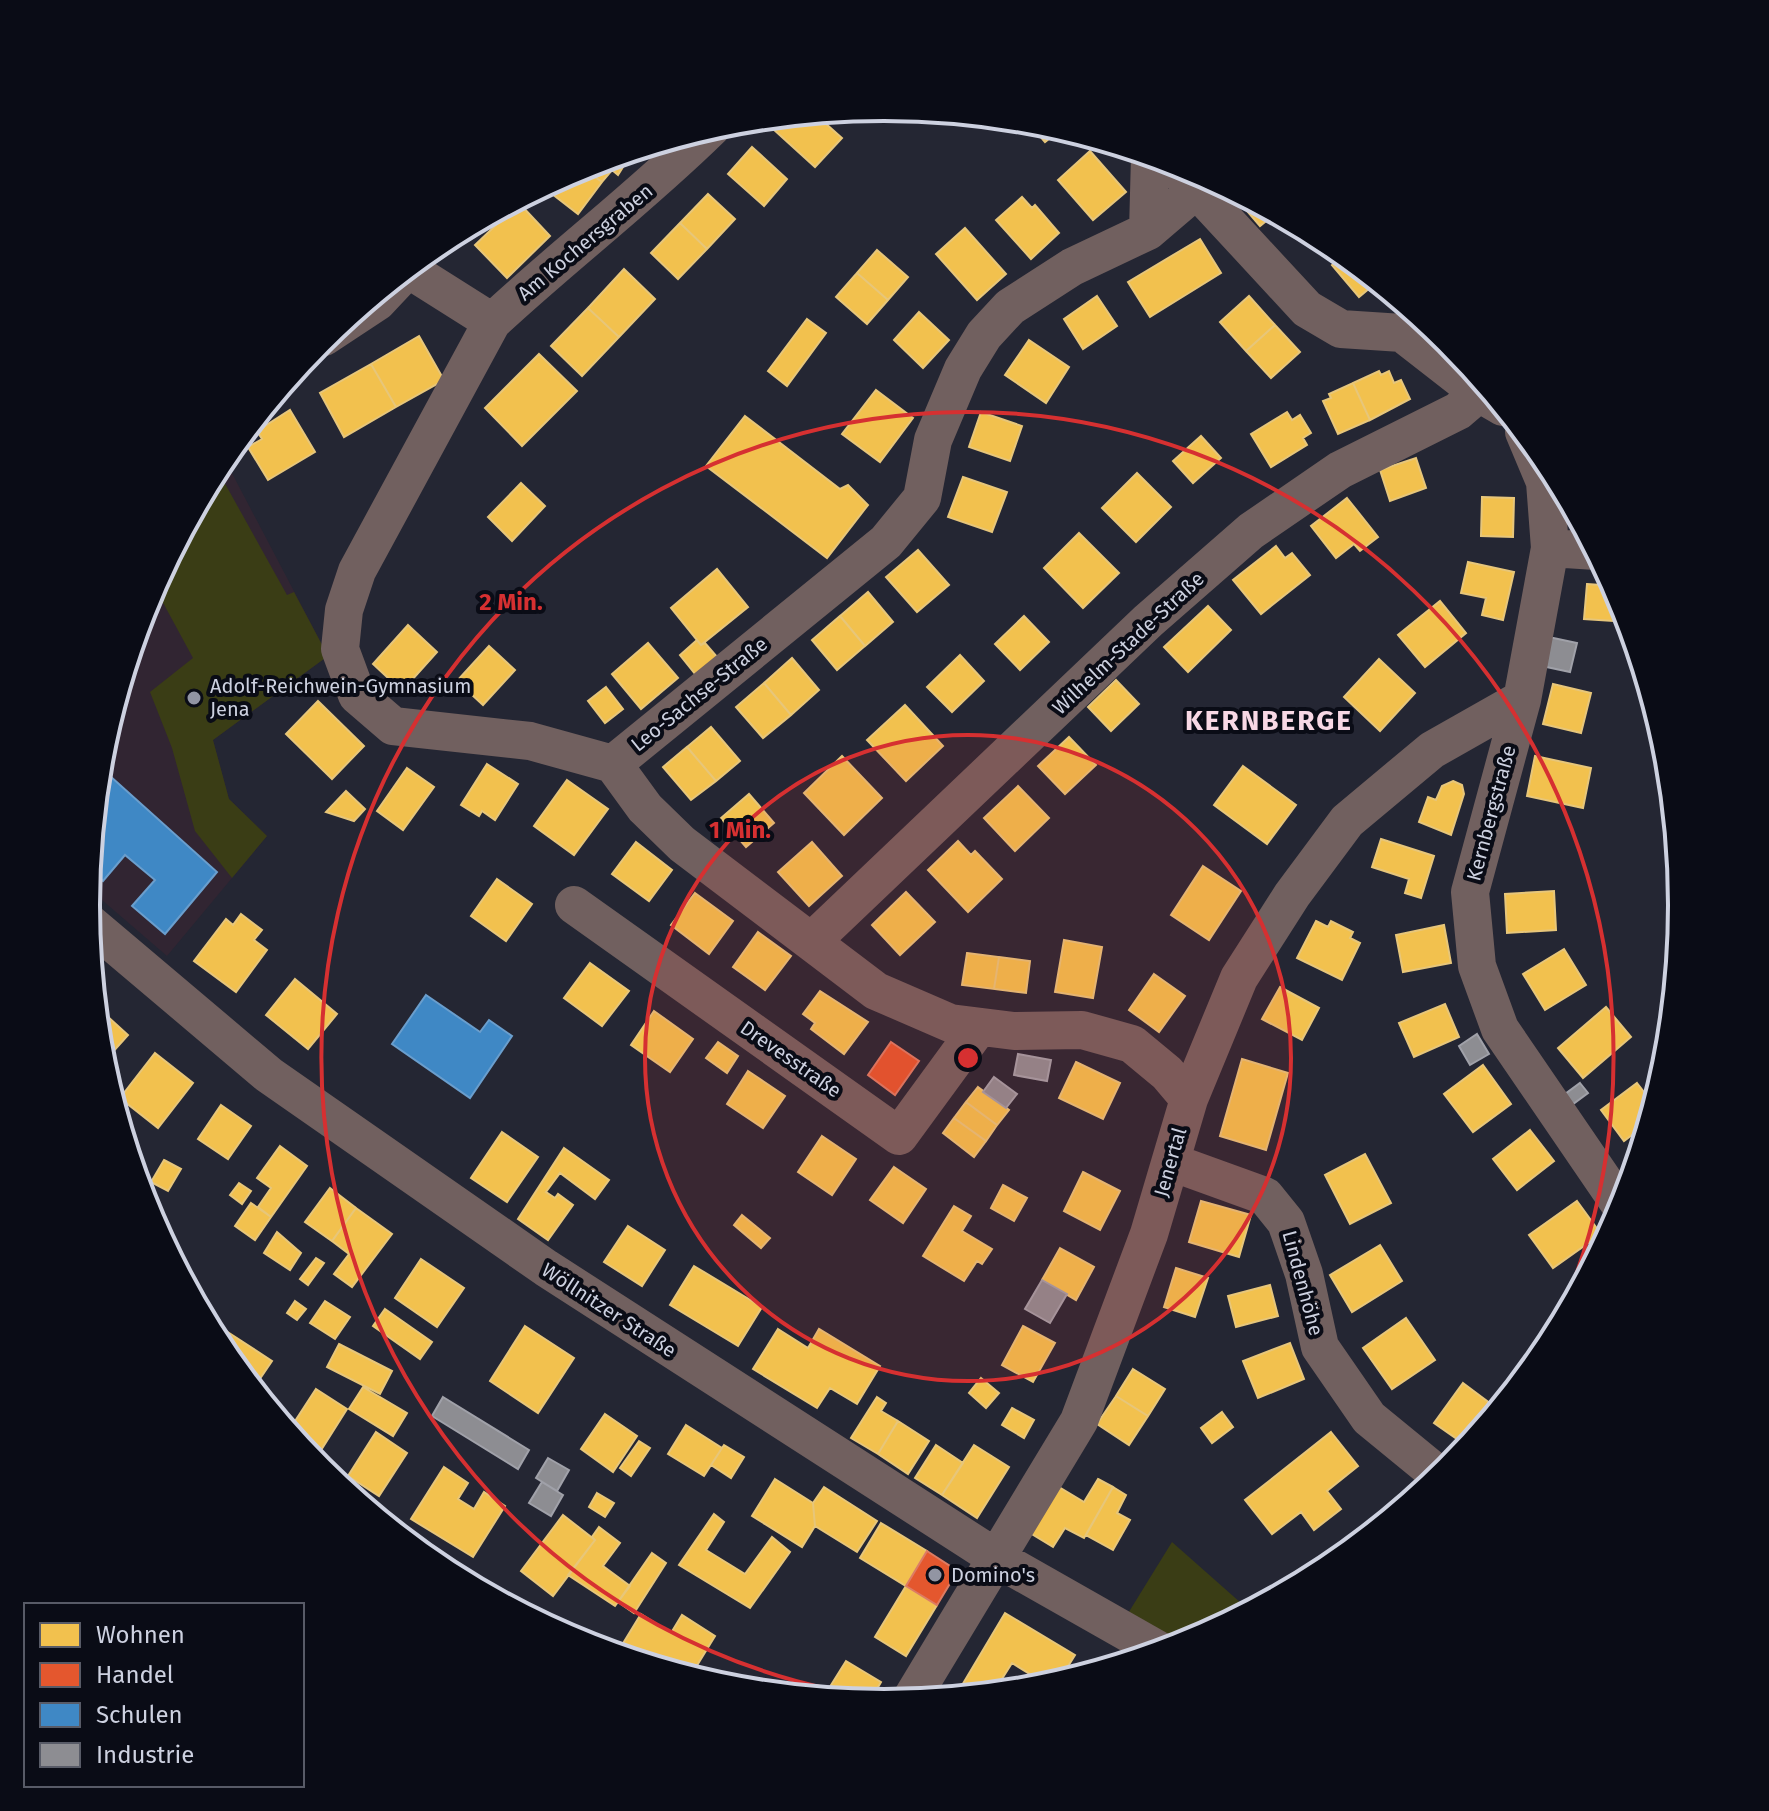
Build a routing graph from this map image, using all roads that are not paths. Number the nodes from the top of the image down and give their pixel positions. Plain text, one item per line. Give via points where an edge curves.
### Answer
1 (694, 145) edge
2 (1150, 168) edge
3 (1199, 187) edge
4 (1210, 192) edge
5 (1148, 231) junction
6 (418, 275) edge
7 (492, 322) junction
8 (1413, 326) edge
9 (1485, 402) edge
10 (1545, 483) edge
11 (1550, 548) junction
12 (1583, 550) edge
13 (1522, 699) junction
14 (613, 764) junction
15 (574, 905) dead end
16 (101, 933) edge
17 (812, 941) junction
18 (978, 1028) junction
19 (1189, 1099) junction
20 (1171, 1162) junction
21 (1613, 1195) edge
22 (1430, 1468) edge
23 (997, 1558) junction
24 (1148, 1644) edge
25 (917, 1689) edge

1 - 7 street, Am Kochersgraben
2 - 5 street
3 - 5 street, Leo-Sachse-Straße
4 - 8 street via 1307,309 1341,329
5 - 14 street, Leo-Sachse-Straße via 1072,267 1010,307 963,369 933,440 922,498 886,542
6 - 7 street
7 - 14 street, Leo-Sachse-Straße via 357,571 344,610 340,649 357,695 393,726 530,741
9 - 17 street, Wilhelm-Stade-Straße via 1340,470 1251,531 1148,621
10 - 11 street, Kernbergstraße
11 - 12 street
11 - 13 street, Kernbergstraße
13 - 19 street, Jenertal via 1432,750 1347,821 1239,978
13 - 21 street, Kernbergstraße via 1470,892 1477,966 1500,1029
14 - 17 street via 645,808 682,844
15 - 18 street, Drevesstraße via 899,1136
16 - 23 street, Wöllnitzer Straße via 269,1075 446,1200 643,1333
17 - 18 street via 876,991 950,1023
18 - 19 street via 1082,1030 1132,1044
19 - 20 street, Jenertal
20 - 22 street, Lindenhöhe via 1265,1196 1286,1222 1320,1347 1369,1418
20 - 23 street, Jenertal via 1079,1421
23 - 24 street, Wöllnitzer Straße
23 - 25 street, Jenertal

